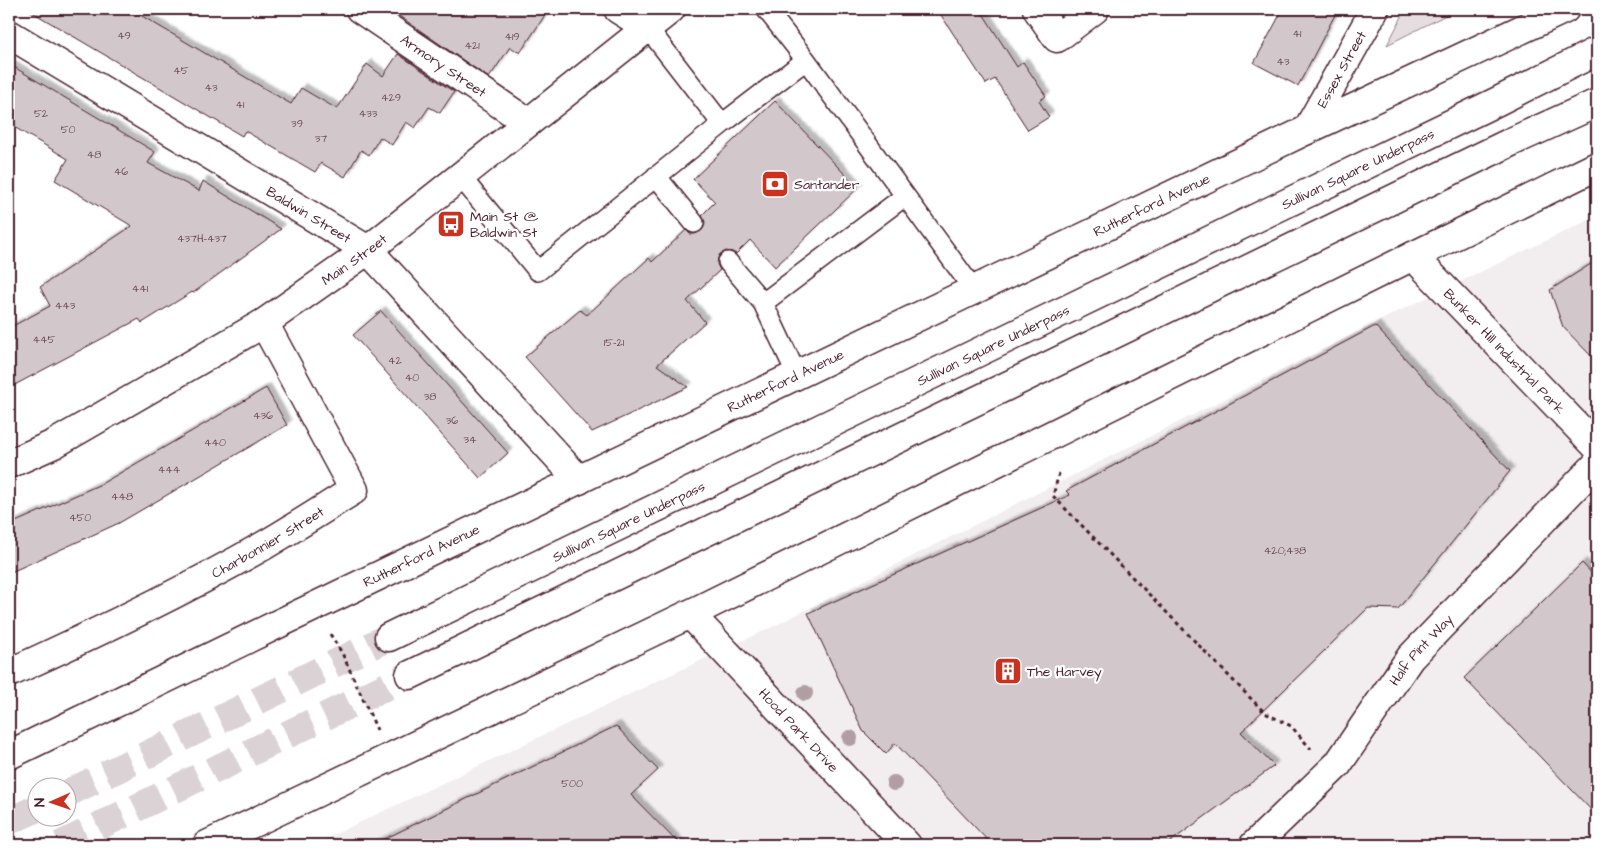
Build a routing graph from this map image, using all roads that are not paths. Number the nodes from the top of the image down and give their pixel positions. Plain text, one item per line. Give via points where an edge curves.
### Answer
1 (360, 9) edge
2 (618, 9) edge
3 (672, 9) edge
4 (766, 9) edge
5 (1037, 9) edge
6 (1095, 9) edge
7 (1374, 9) edge
8 (1565, 9) edge
9 (647, 28) junction
10 (9, 34) edge
11 (1597, 51) edge
12 (806, 60) junction
13 (1597, 103) edge
14 (527, 122) junction
15 (722, 124) junction
16 (1307, 130) junction
17 (1597, 166) edge
18 (460, 176) junction
19 (656, 176) junction
20 (905, 196) junction
21 (694, 223) dead end
22 (368, 250) junction
23 (1413, 256) junction
24 (728, 262) dead end
25 (974, 290) junction
26 (763, 303) junction
27 (264, 323) junction
28 (798, 375) junction
29 (1597, 447) edge
30 (9, 464) edge
31 (1597, 464) edge
32 (579, 480) junction
33 (690, 614) junction
34 (389, 637) tunnel mouth
35 (9, 673) edge
36 (410, 674) tunnel mouth
37 (9, 755) edge
38 (206, 845) edge
39 (907, 845) edge
40 (1254, 845) edge

1 - 14 main road, Armory Street
2 - 9 main road
3 - 9 main road, Main Street
4 - 12 lane
5 - 6 main road via 1056,38
7 - 16 main road, Essex Street
8 - 16 main road, Rutherford Avenue
9 - 14 main road, Main Street
9 - 15 lane
10 - 22 main road, Baldwin Street
11 - 34 main road, Sullivan Square Underpass
12 - 15 lane
12 - 20 lane
13 - 36 main road
14 - 18 main road, Main Street
15 - 19 lane
16 - 25 main road, Rutherford Avenue
17 - 23 main road
18 - 19 lane via 538,271
18 - 22 main road, Main Street
19 - 21 lane
20 - 25 lane
20 - 26 lane
22 - 27 main road, Main Street
22 - 32 main road, Baldwin Street
23 - 29 main road, Bunker Hill Industrial Park
23 - 33 main road
24 - 26 lane
25 - 28 main road, Rutherford Avenue
26 - 28 lane
27 - 30 main road, Main Street via 54,444
27 - 35 main road, Charbonnier Street via 354,490 264,546 184,589
28 - 32 main road, Rutherford Avenue
31 - 40 main road, Half Pint Way via 1410,658 1338,764
32 - 37 main road, Rutherford Avenue
33 - 38 main road
33 - 39 main road, Hood Park Drive

